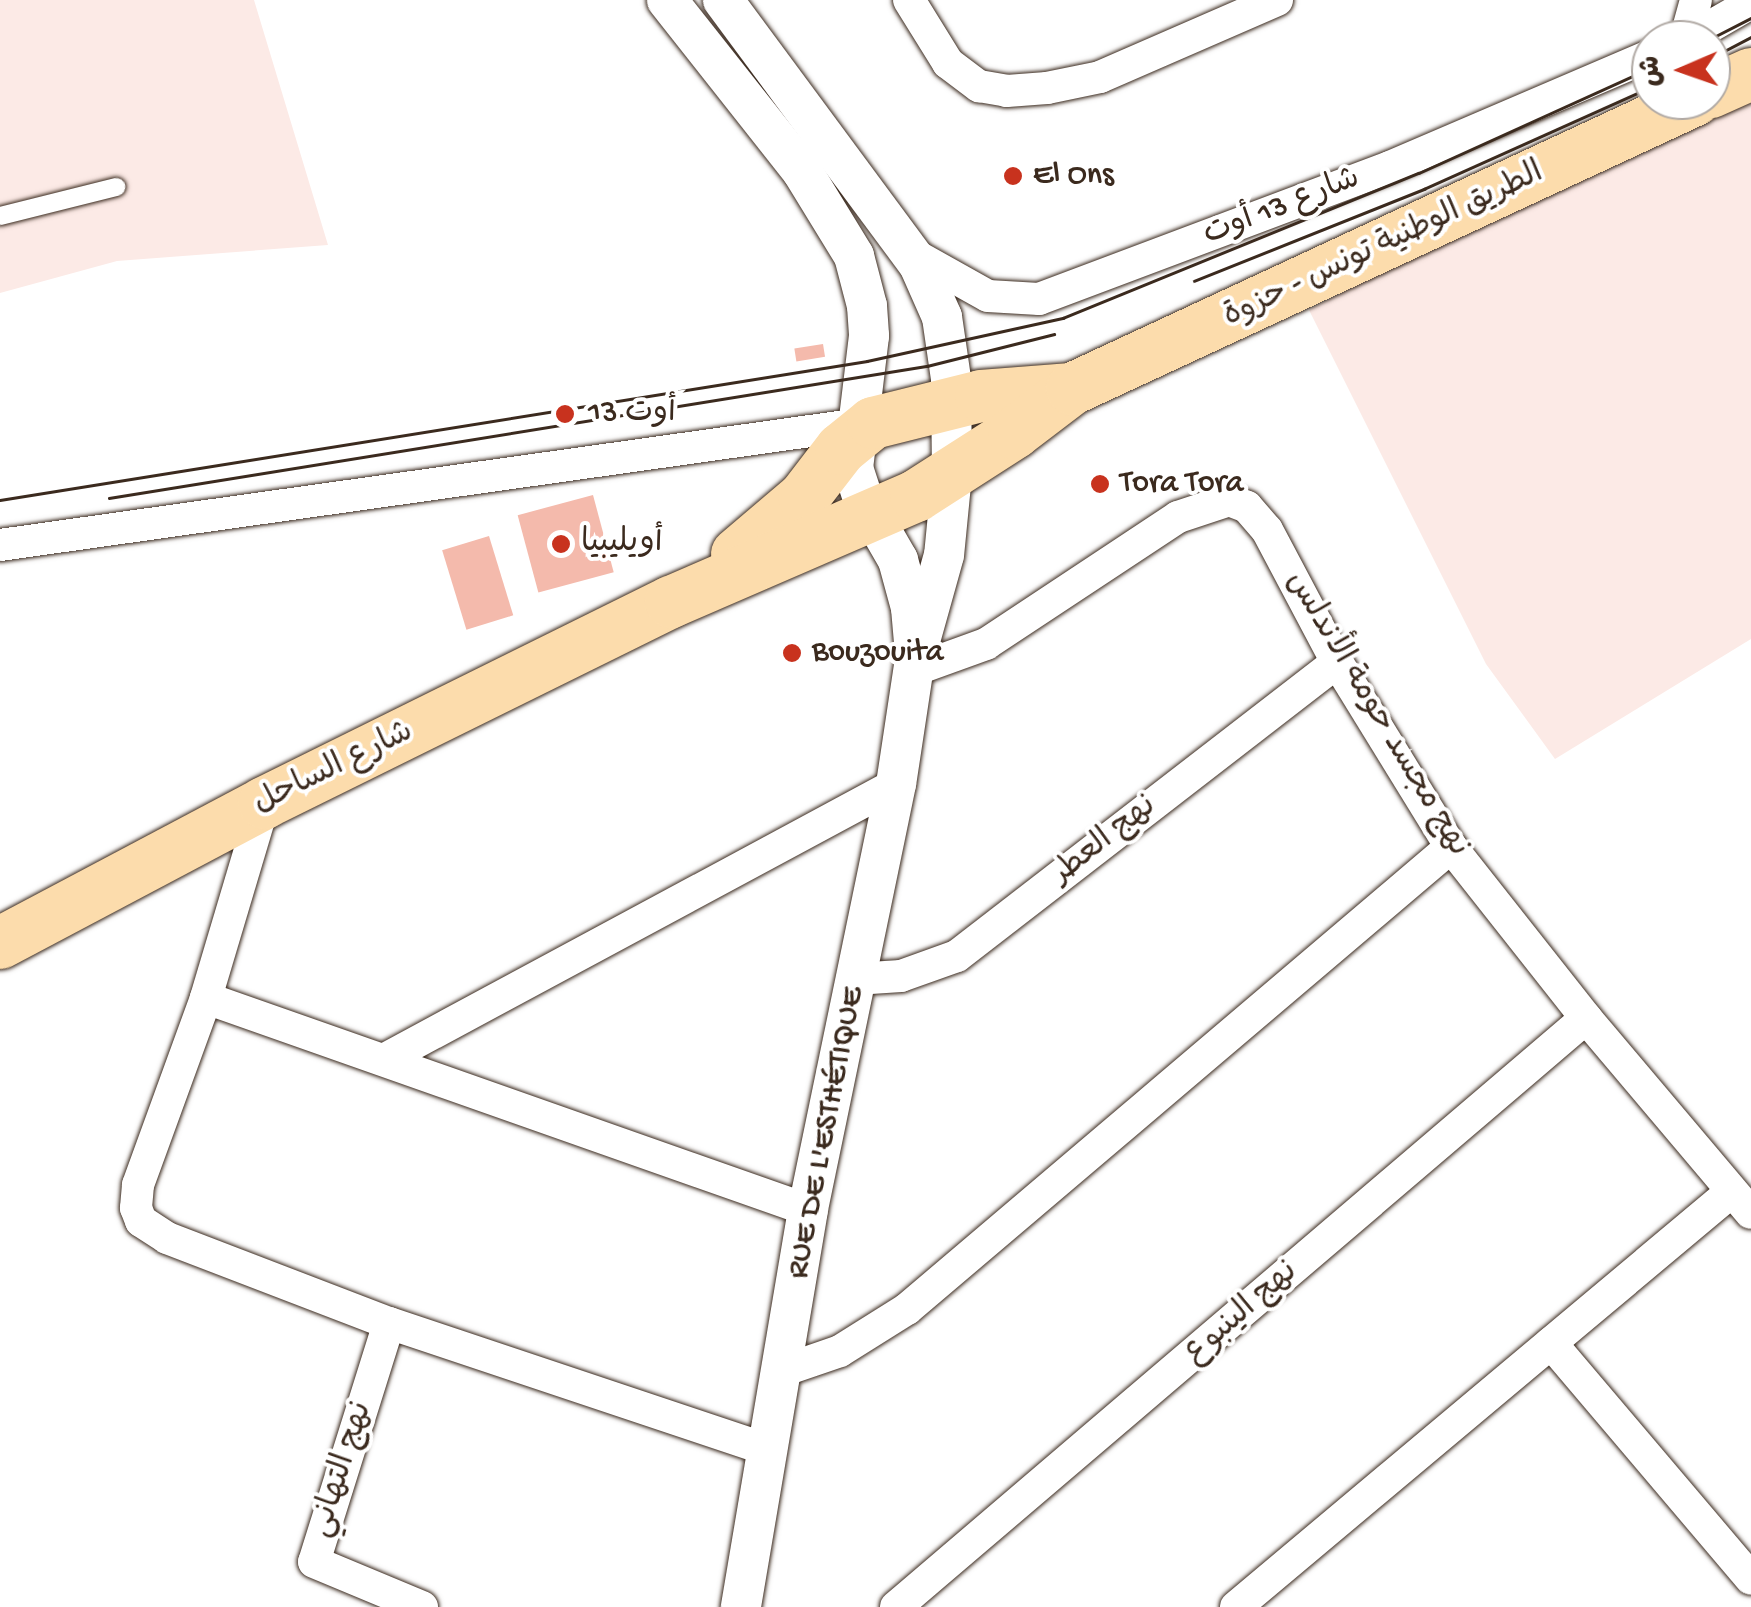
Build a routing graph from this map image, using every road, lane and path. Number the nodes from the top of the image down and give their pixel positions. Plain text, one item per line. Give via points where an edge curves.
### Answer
1 (667, 0) edge
2 (723, 0) edge
3 (908, 0) edge
4 (1277, 0) edge
5 (1751, 3) edge
6 (1721, 20) edge
7 (1631, 64) edge
8 (1652, 120) edge
9 (116, 187) dead end
10 (0, 216) edge
11 (911, 253) junction
12 (1072, 389) junction
13 (951, 402) junction
14 (863, 427) junction
15 (952, 474) junction
16 (874, 515) junction
17 (0, 545) edge
18 (672, 602) junction
19 (1337, 662) junction
20 (914, 664) junction
21 (896, 784) junction
22 (264, 803) junction
23 (1451, 848) junction
24 (0, 943) edge
25 (856, 979) junction
26 (206, 998) junction
27 (1586, 1018) junction
28 (387, 1058) junction
29 (1741, 1203) edge
30 (808, 1210) junction
31 (389, 1323) junction
32 (1551, 1343) junction
33 (784, 1370) junction
34 (770, 1450) junction
35 (1751, 1579) edge
36 (422, 1607) edge
37 (741, 1607) edge
38 (896, 1607) edge
39 (1236, 1607) edge

1 - 14 street, RUE DE L'ESTHÉTIQUE via 802,170 854,256 869,336
2 - 11 street, RUE DE L'ESTHÉTIQUE
3 - 4 street via 948,63 979,86 1006,91 1100,77
5 - 6 street
7 - 11 street, شارع 13 أوت via 1390,166 1039,299 988,296
8 - 12 main road, الطريق الوطنية تونس - حزوة
9 - 10 lane
11 - 13 street, RUE DE L'ESTHÉTIQUE via 942,316
12 - 13 main road, الطريق الوطنية تونس - حزوة
12 - 15 main road, الطريق الوطنية تونس - حزوة
13 - 14 main road
13 - 15 street, RUE DE L'ESTHÉTIQUE
14 - 16 street, RUE DE L'ESTHÉTIQUE via 853,468
14 - 17 street
14 - 18 main road, شارع الساحل via 804,497
15 - 16 main road, شارع الساحل
15 - 20 street, RUE DE L'ESTHÉTIQUE via 944,555
16 - 18 main road, شارع الساحل
16 - 20 street, RUE DE L'ESTHÉTIQUE via 906,584
18 - 22 main road, شارع الساحل
19 - 20 street, نهج مجسد حومة الأندلس via 1267,530 1246,507 1229,500 1178,518 986,644
19 - 23 street, نهج مجسد حومة الأندلس
19 - 25 street, نهج العطر via 957,956 901,976
20 - 21 street, RUE DE L'ESTHÉTIQUE
21 - 25 street, RUE DE L'ESTHÉTIQUE
21 - 28 street
22 - 24 main road, شارع الساحل
22 - 26 street
23 - 27 street, نهج مجسد حومة الأندلس
23 - 33 street via 907,1309 840,1351
25 - 30 street, RUE DE L'ESTHÉTIQUE
26 - 28 street
26 - 31 street via 138,1185 141,1222
27 - 29 street, نهج مجسد حومة الأندلس
27 - 38 street, نهج الينبوع
28 - 30 street
29 - 32 street
30 - 33 street, RUE DE L'ESTHÉTIQUE
31 - 34 street
31 - 36 street, نهج التهاني via 314,1562
32 - 35 street
32 - 39 street
33 - 34 street, RUE DE L'ESTHÉTIQUE
34 - 37 street, RUE DE L'ESTHÉTIQUE

